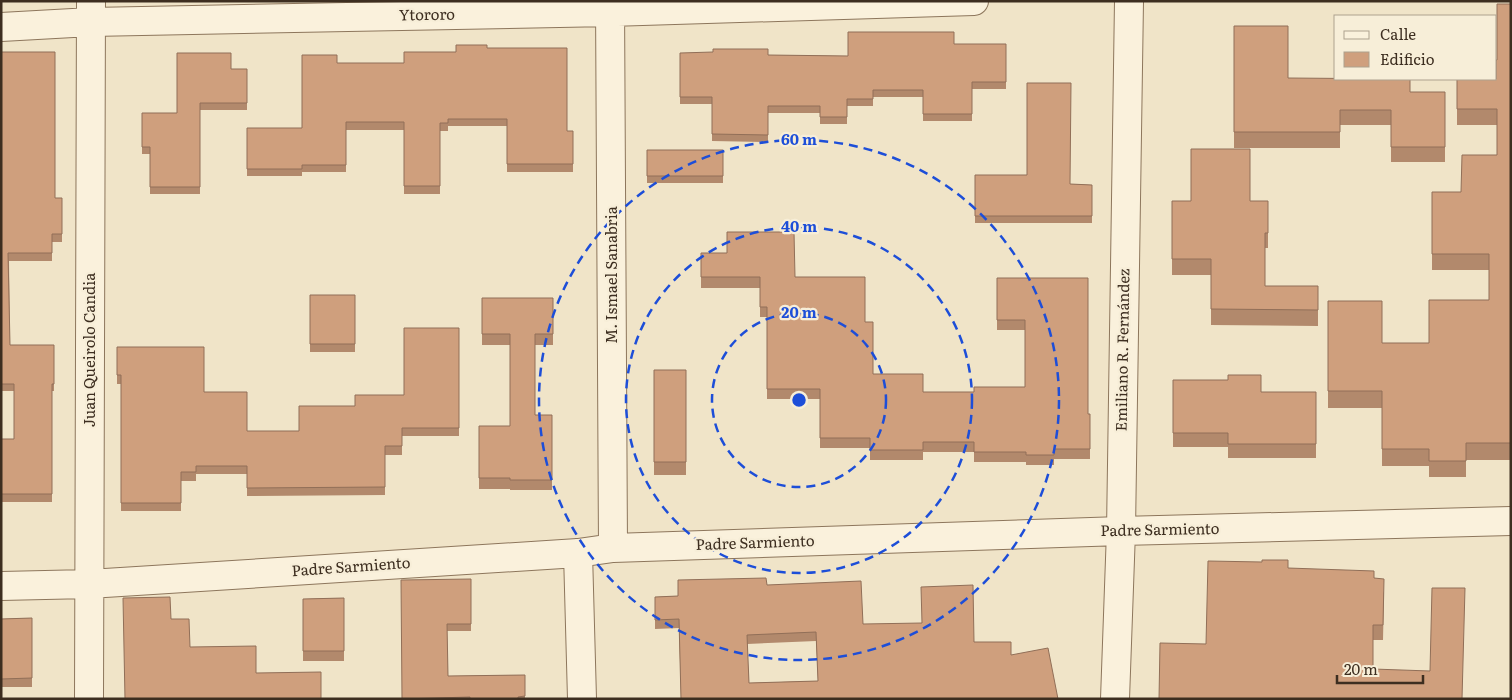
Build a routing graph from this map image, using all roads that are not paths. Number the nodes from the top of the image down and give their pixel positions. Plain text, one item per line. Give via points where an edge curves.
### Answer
1 (974, 1) edge
2 (1128, 1) edge
3 (610, 6) edge
4 (91, 12) edge
5 (1, 26) edge
6 (1511, 521) edge
7 (1121, 531) junction
8 (613, 548) junction
9 (578, 553) junction
10 (89, 584) junction
11 (1, 586) edge
12 (89, 699) edge
13 (582, 699) edge
14 (1114, 699) edge

1 - 3 street, Ytororo
2 - 7 street, Emiliano R. Fernández
3 - 4 street, Ytororo
3 - 8 street, M. Ismael Sanabria
4 - 5 street, Ytororo
4 - 10 street, Juan Queirolo Candia
6 - 7 street, Padre Sarmiento
7 - 8 street, Padre Sarmiento
7 - 14 street, Emiliano R. Fernández
8 - 9 street, Padre Sarmiento
9 - 10 street, Padre Sarmiento
9 - 13 street
10 - 11 street, Padre Sarmiento
10 - 12 street, Juan Queirolo Candia

